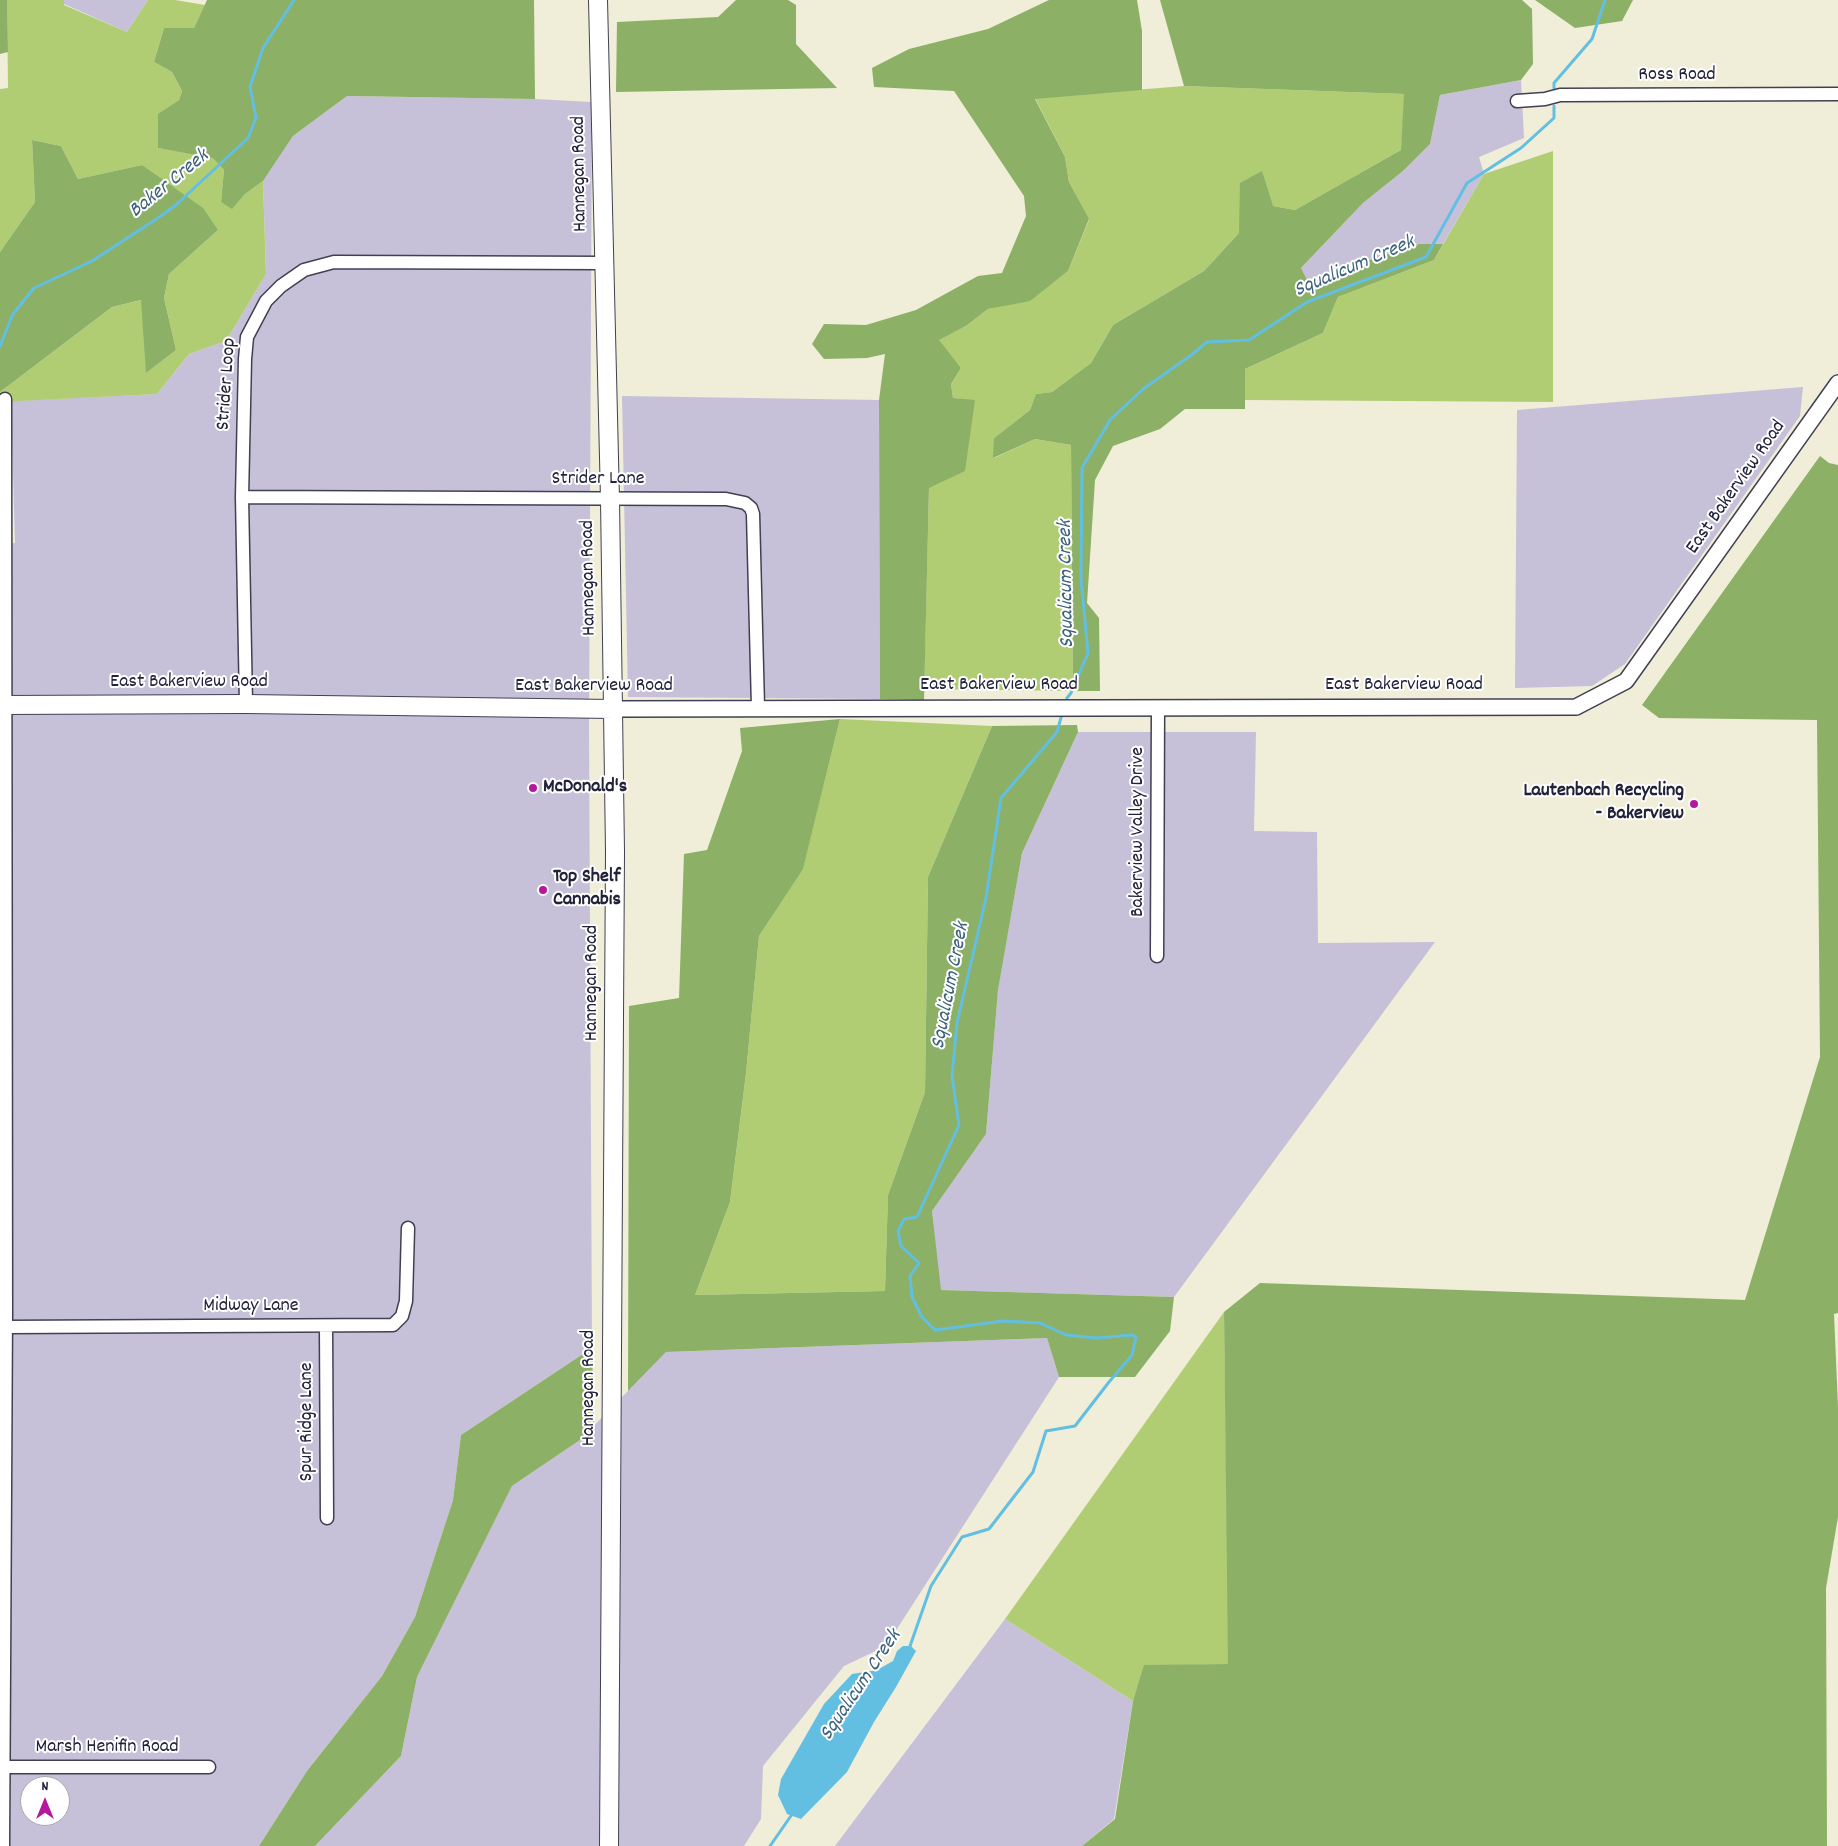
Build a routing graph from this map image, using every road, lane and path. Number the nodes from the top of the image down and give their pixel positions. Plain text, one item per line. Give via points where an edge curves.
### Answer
1 (598, 0) edge
2 (1838, 94) edge
3 (1517, 101) dead end
4 (605, 263) junction
5 (1838, 383) edge
6 (5, 399) dead end
7 (242, 498) junction
8 (610, 499) junction
9 (246, 704) junction
10 (3, 705) edge
11 (758, 707) junction
12 (1158, 707) junction
13 (613, 709) junction
14 (1157, 956) dead end
15 (408, 1228) dead end
16 (3, 1311) edge
17 (326, 1326) junction
18 (6, 1327) junction
19 (327, 1518) dead end
20 (4, 1767) junction
21 (209, 1767) dead end
22 (3, 1846) edge
23 (609, 1846) edge

1 - 4 main road, Hannegan Road
2 - 3 street, Ross Road via 1560,96
4 - 7 street, Strider Loop via 334,262 304,270 266,301 247,337
4 - 8 main road, Hannegan Road
5 - 12 street, East Bakerview Road via 1626,681 1576,707
6 - 10 street
7 - 8 street, Strider Lane
7 - 9 street, Strider Loop
8 - 11 street, Strider Lane via 726,499 738,500 751,508
8 - 13 main road, Hannegan Road
9 - 10 main road, East Bakerview Road
9 - 13 main road, East Bakerview Road
10 - 16 street
11 - 12 street, East Bakerview Road
11 - 13 street, East Bakerview Road
12 - 14 street, Bakerview Valley Drive
13 - 23 main road, Hannegan Road via 615,917
15 - 17 street, Midway Lane via 406,1301 402,1316 393,1325
16 - 18 street
17 - 18 street, Midway Lane
17 - 19 street, Spur Ridge Lane
18 - 20 street
20 - 21 street, Marsh Henifin Road
20 - 22 street

